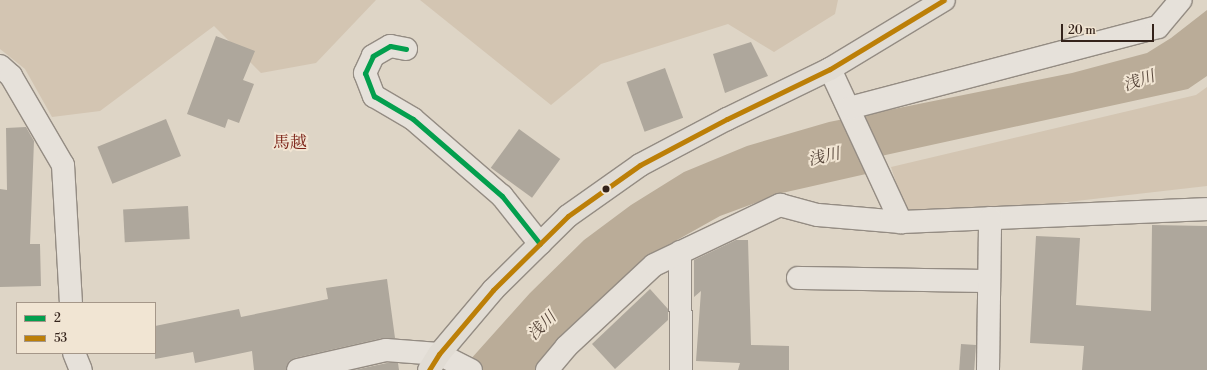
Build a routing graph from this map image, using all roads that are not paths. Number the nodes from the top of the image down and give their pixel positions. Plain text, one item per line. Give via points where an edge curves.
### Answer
1 (944, 0) edge
2 (1181, 0) edge
3 (406, 49) dead end
4 (0, 66) edge
5 (830, 70) junction
6 (849, 108) junction
7 (1207, 209) edge
8 (990, 218) junction
9 (901, 222) junction
10 (540, 244) junction
11 (680, 252) junction
12 (798, 278) dead end
13 (989, 281) junction
14 (71, 302) edge
15 (74, 354) edge
16 (434, 362) edge
17 (81, 370) edge
18 (298, 370) edge
19 (470, 370) edge
20 (547, 370) edge
21 (681, 370) edge
22 (988, 370) edge

1 - 5 main road
2 - 6 street via 1158,27
3 - 10 street via 390,46 373,56 365,73 374,96 413,119 502,196
4 - 14 street via 11,76 63,164
5 - 6 street
5 - 10 main road via 727,119 640,165 568,216
6 - 9 street
7 - 8 street
8 - 9 street
8 - 13 street
9 - 11 street via 818,215 780,205
10 - 16 main road via 493,290
11 - 20 street via 654,264 566,347
11 - 21 street
12 - 13 street
13 - 22 street
15 - 17 street
16 - 18 street via 386,350
16 - 19 street

